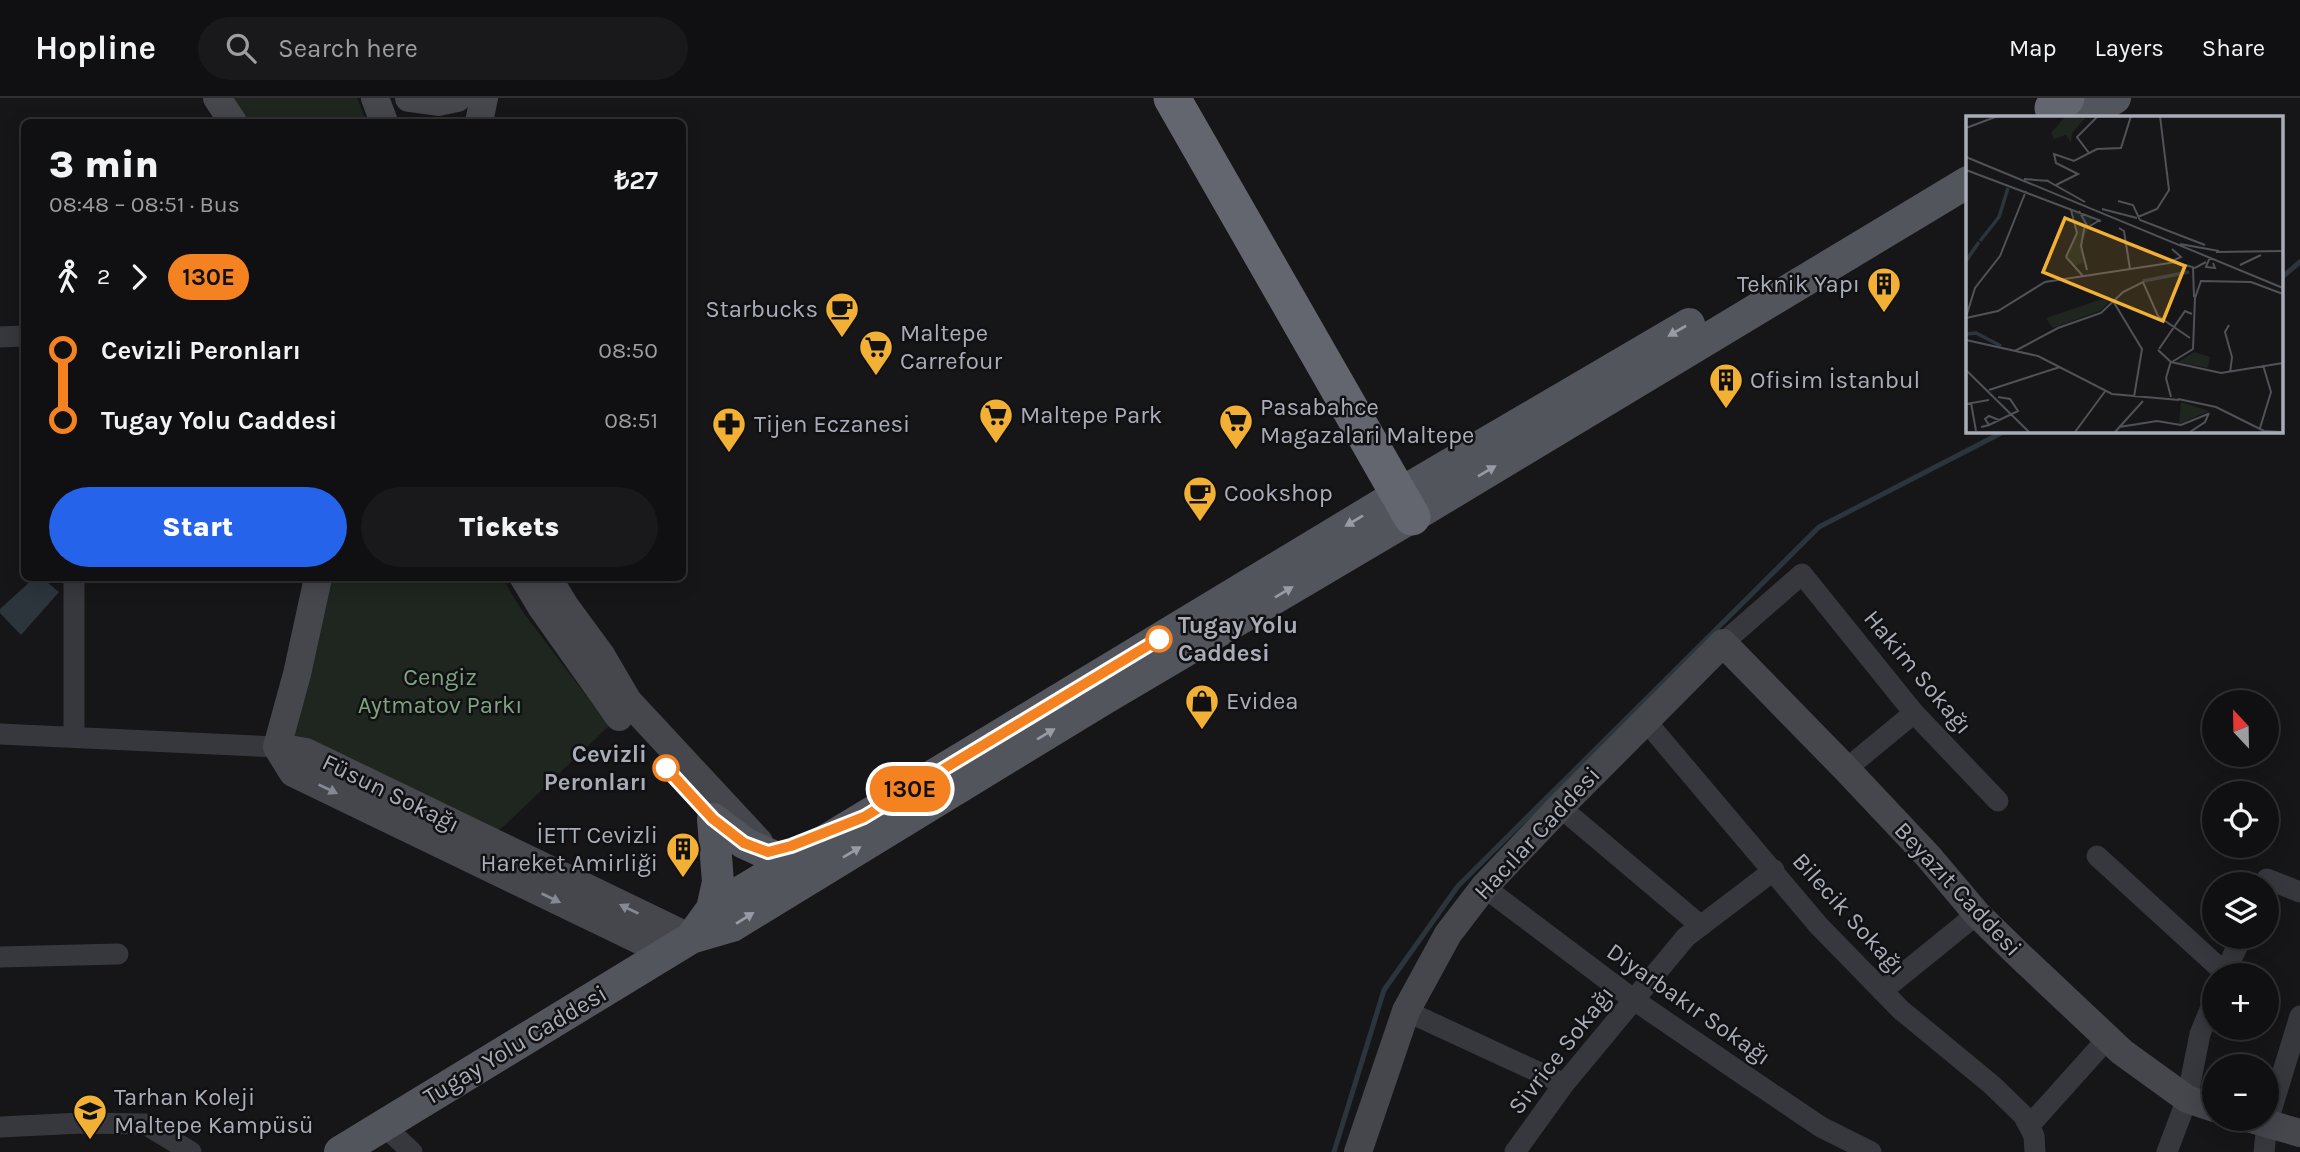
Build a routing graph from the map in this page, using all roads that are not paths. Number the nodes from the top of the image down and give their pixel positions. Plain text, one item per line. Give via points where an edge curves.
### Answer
1 (217, 98) edge
2 (374, 98) edge
3 (407, 98) edge
4 (457, 98) edge
5 (484, 98) edge
6 (1172, 98) edge
7 (1194, 98) edge
8 (2115, 98) edge
9 (2062, 108) edge
10 (231, 119) edge
11 (382, 119) edge
12 (432, 119) edge
13 (480, 119) edge
14 (1966, 159) edge
15 (1966, 183) edge
16 (0, 337) edge
17 (21, 337) edge
18 (1414, 500) junction
19 (1801, 573) joint
20 (74, 581) edge
21 (317, 581) edge
22 (526, 581) edge
23 (550, 581) edge
24 (1723, 643) junction
25 (1914, 713) junction
26 (1645, 720) junction
27 (0, 734) edge
28 (74, 736) junction
29 (277, 747) junction
30 (1846, 769) junction
31 (1998, 801) dead end
32 (1560, 807) junction
33 (713, 819) junction
34 (2097, 856) dead end
35 (780, 870) junction
36 (1774, 870) junction
37 (2279, 885) edge
38 (1484, 887) junction
39 (2300, 892) edge
40 (712, 909) junction
41 (1977, 914) junction
42 (1701, 926) junction
43 (678, 946) junction
44 (118, 954) dead end
45 (0, 957) edge
46 (2213, 963) edge
47 (1882, 990) junction
48 (1634, 1000) junction
49 (1406, 1011) junction
50 (2300, 1016) edge
51 (2202, 1029) edge
52 (2108, 1038) junction
53 (2279, 1067) edge
54 (1564, 1084) junction
55 (2186, 1099) junction
56 (2202, 1104) edge
57 (383, 1125) junction
58 (2029, 1126) junction
59 (0, 1127) edge
60 (2279, 1127) edge
61 (2259, 1131) edge
62 (2300, 1133) edge
63 (191, 1152) edge
64 (340, 1152) edge
65 (412, 1152) edge
66 (1359, 1152) edge
67 (1515, 1152) edge
68 (1871, 1152) edge
69 (2035, 1152) edge
70 (2167, 1152) edge
71 (2264, 1152) edge

1 - 10 street
2 - 11 street
3 - 4 street via 438,102
3 - 12 street
5 - 13 street
6 - 18 highway
7 - 18 highway
8 - 9 main road
14 -> 18 main road, Tugay Yolu Caddesi
18 -> 15 main road, Tugay Yolu Caddesi
16 - 17 street
18 -> 35 main road, Tugay Yolu Caddesi
35 -> 18 main road, Tugay Yolu Caddesi via 1102,700
19 - 24 street, Hacılar Caddesi
19 - 25 street, Hakim Sokağı
20 - 28 street
21 - 29 street
22 - 33 street via 623,722
23 - 35 street via 628,701
24 - 26 street, Hacılar Caddesi
24 - 30 street, Beyazıt Caddesi
25 - 30 street
25 - 31 street, Hakim Sokağı
26 - 32 street, Hacılar Caddesi
26 - 36 street, Bilecik Sokağı
27 - 28 street
28 - 29 street
29 - 43 street, Füsun Sokağı via 293,773
30 - 41 street, Beyazıt Caddesi
32 - 38 street, Hacılar Caddesi
32 - 42 street
33 - 35 main road
33 - 40 main road via 718,882
34 - 46 street
35 - 40 main road, Tugay Yolu Caddesi
43 -> 35 main road, Tugay Yolu Caddesi via 732,926
36 - 42 street, Sivrice Sokağı
36 - 47 street, Bilecik Sokağı via 1819,926
37 - 39 street
38 - 48 street, Diyarbakır Sokağı
38 - 49 street, Hacılar Caddesi via 1448,934
40 - 43 main road, Tugay Yolu Caddesi
41 - 47 street
41 - 52 street, Beyazıt Caddesi
42 - 48 street, Sivrice Sokağı via 1686,937
43 - 57 main road, Tugay Yolu Caddesi
44 - 45 street
47 - 58 street, Bilecik Sokağı via 1992,1085
48 - 54 street, Sivrice Sokağı
48 - 68 street, Diyarbakır Sokağı via 1821,1127
49 - 54 street
49 - 66 street, Hacılar Caddesi
50 - 53 street
51 - 55 street
52 - 55 street, Beyazıt Caddesi
52 - 58 street
54 - 67 street, Sivrice Sokağı
55 - 56 street, Beyazıt Caddesi
55 - 70 street
57 - 64 main road, Tugay Yolu Caddesi
57 - 65 street
58 - 69 street
59 - 63 street via 145,1125
60 - 62 street
61 - 71 street

